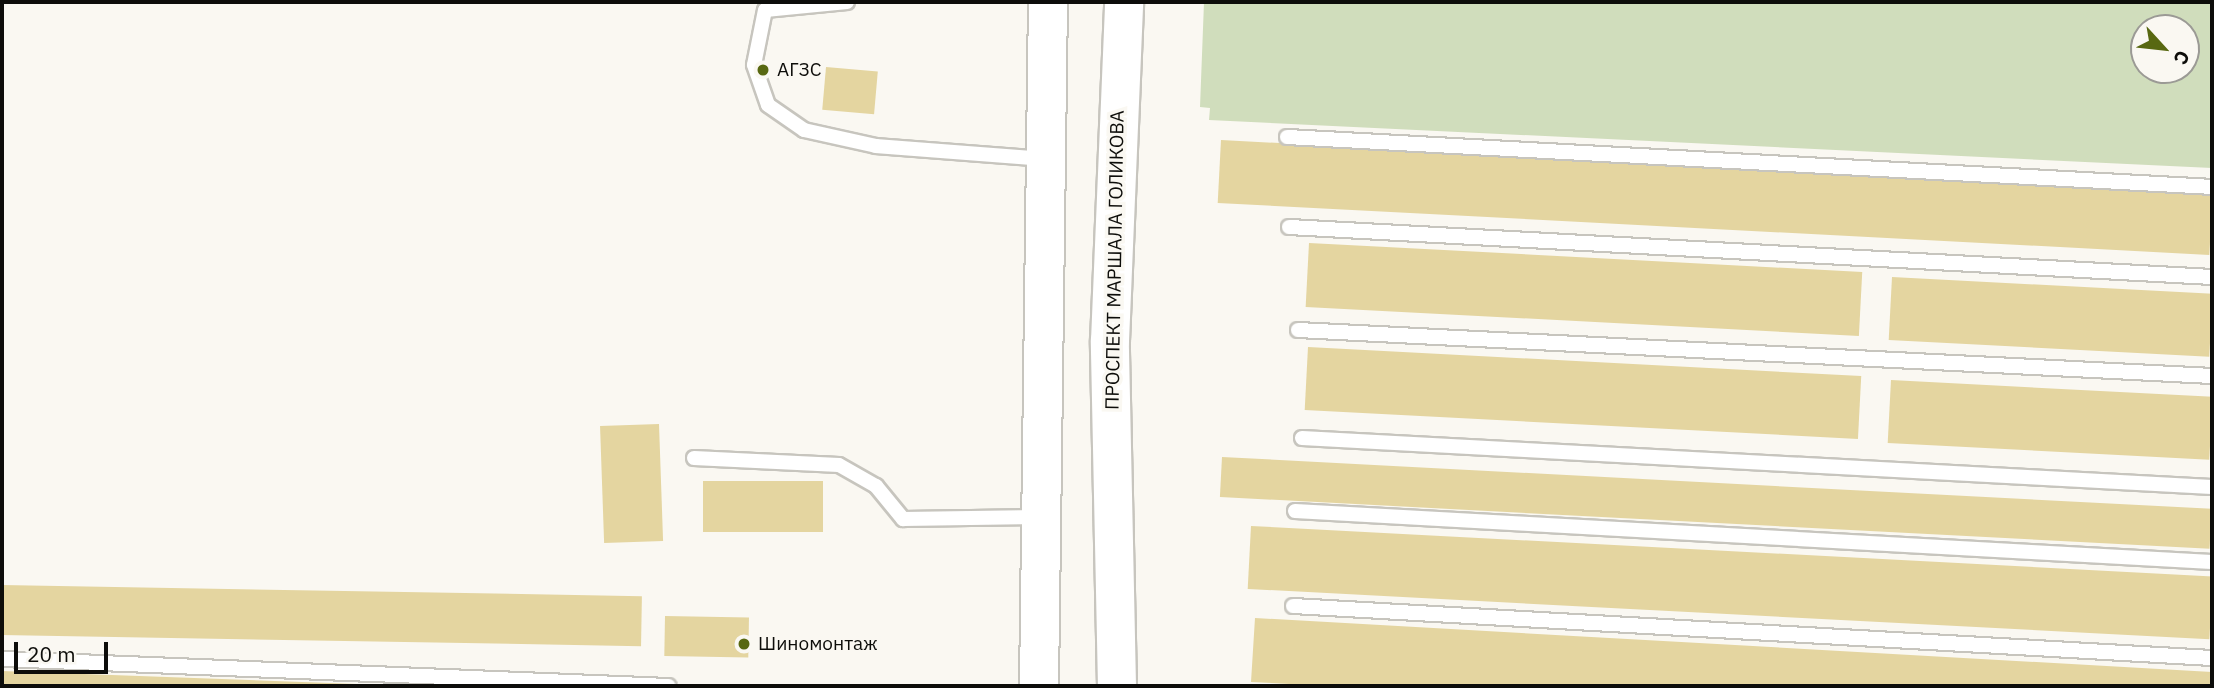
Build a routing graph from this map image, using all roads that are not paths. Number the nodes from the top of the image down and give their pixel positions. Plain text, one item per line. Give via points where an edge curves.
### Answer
1 (847, 2) edge
2 (1048, 2) edge
3 (1124, 2) edge
4 (1287, 137) dead end
5 (1045, 159) junction
6 (2212, 187) edge
7 (1289, 227) dead end
8 (2212, 277) edge
9 (1298, 330) dead end
10 (2212, 376) edge
11 (1301, 438) dead end
12 (694, 458) dead end
13 (2212, 487) edge
14 (1295, 511) dead end
15 (1040, 517) junction
16 (2212, 562) edge
17 (1293, 606) dead end
18 (2212, 658) edge
19 (2, 659) edge
20 (668, 686) edge
21 (1039, 686) edge
22 (1117, 686) edge

1 - 5 lane via 765,10 754,65 768,105 804,130 876,146
2 - 5 main road
3 - 22 main road, ПРОСПЕКТ МАРШАЛА ГОЛИКОВА via 1110,341
4 - 6 lane
5 - 15 main road
7 - 8 lane
9 - 10 lane
11 - 13 lane
12 - 15 lane via 839,465 876,486 903,519
14 - 16 lane
15 - 21 main road
17 - 18 lane
19 - 20 lane

